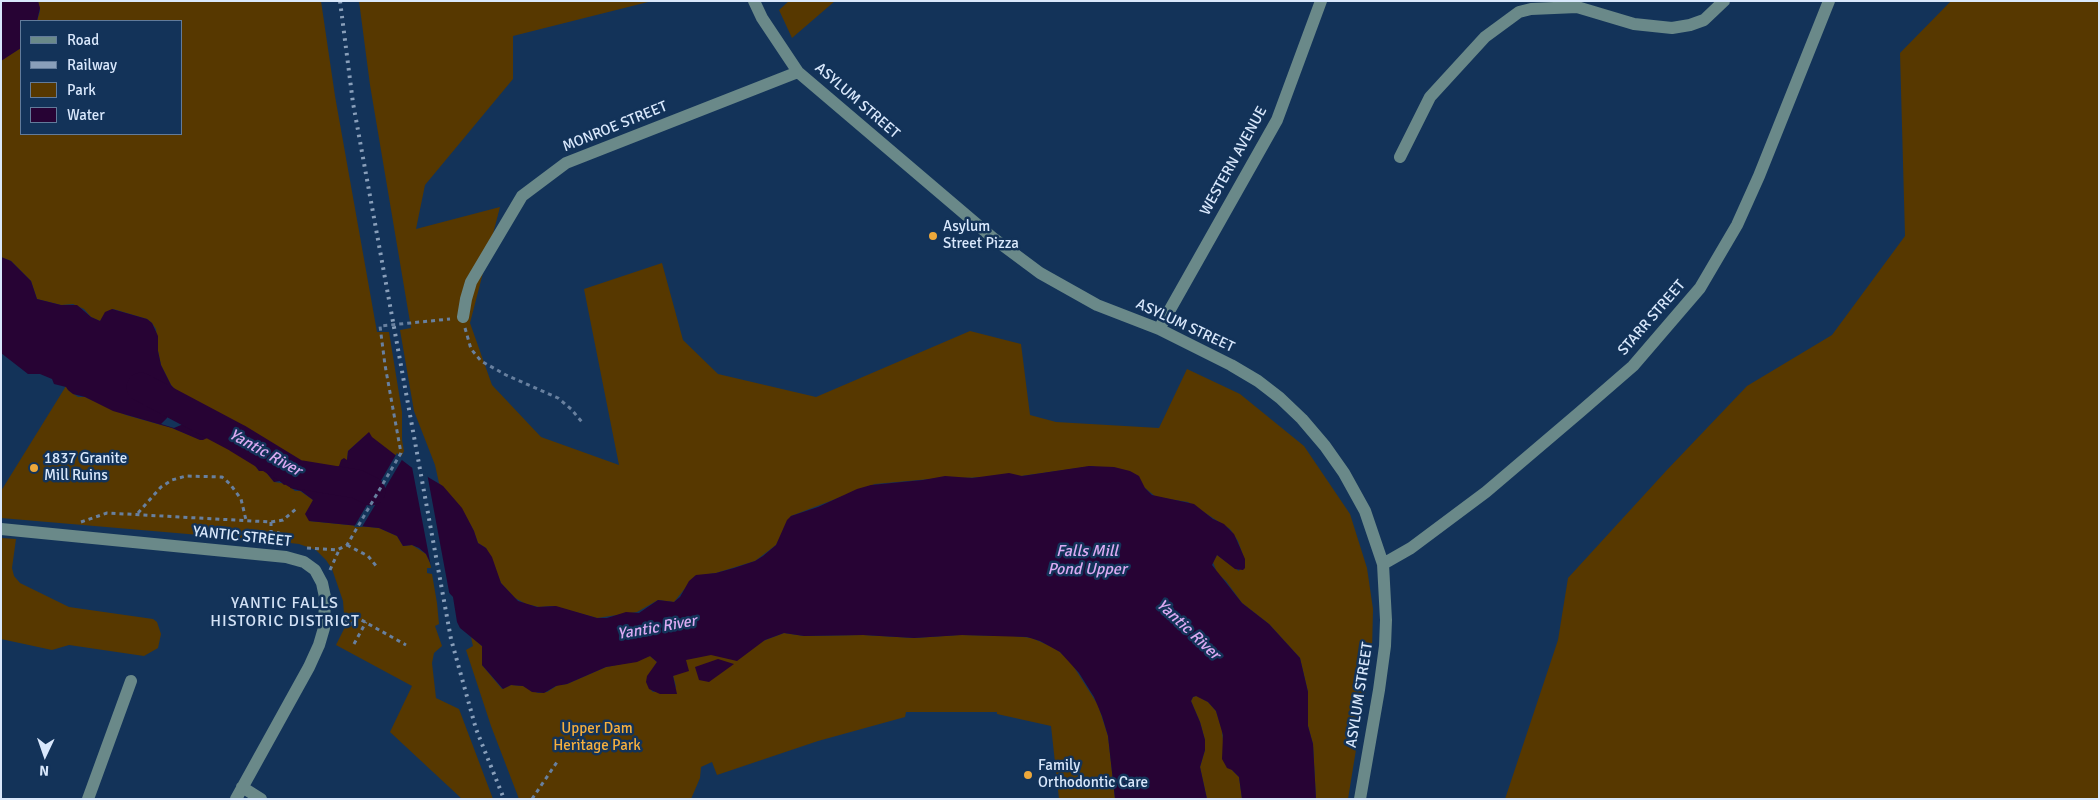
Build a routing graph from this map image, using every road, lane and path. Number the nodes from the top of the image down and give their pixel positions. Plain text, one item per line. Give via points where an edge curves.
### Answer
1 (754, 1) edge
2 (1320, 1) edge
3 (1724, 1) edge
4 (1829, 1) edge
5 (798, 72) junction
6 (1400, 157) dead end
7 (463, 318) junction
8 (1159, 329) junction
9 (582, 422) dead end
10 (296, 510) dead end
11 (138, 514) junction
12 (246, 520) junction
13 (271, 522) junction
14 (74, 526) dead end
15 (1, 529) edge
16 (348, 544) junction
17 (278, 545) dead end
18 (303, 547) dead end
19 (339, 550) junction
20 (1383, 564) junction
21 (377, 567) dead end
22 (329, 571) dead end
23 (344, 620) dead end
24 (366, 622) junction
25 (354, 644) dead end
26 (406, 645) dead end
27 (131, 681) dead end
28 (558, 762) dead end
29 (242, 787) junction
30 (88, 799) edge
31 (236, 799) edge
32 (261, 799) edge
33 (532, 799) edge
34 (1360, 799) edge

1 - 5 street, ASYLUM STREET
2 - 8 street, WESTERN AVENUE via 1277,120
3 - 6 street via 1704,20 1672,28 1634,24 1578,7 1531,8 1519,12 1485,37 1430,97
4 - 20 street, STARR STREET via 1737,225 1700,288 1633,366 1486,492 1411,548
5 - 7 street, MONROE STREET via 566,164 522,196 471,282
5 - 8 street, ASYLUM STREET via 993,238 1040,273 1097,305
7 - 9 path via 471,349 482,361 558,398
7 - 16 path via 380,326 401,454
8 - 20 street, ASYLUM STREET via 1258,381 1302,419 1344,473 1365,511
10 - 13 path via 283,520
11 - 12 path
11 - 12 path via 161,487 172,480 186,476 222,477 241,498
11 - 14 path via 107,513
12 - 13 path
13 - 17 path via 271,532 279,533
15 - 29 street, YANTIC STREET via 286,558 304,562 314,570 322,583 326,603 319,645
16 - 19 path
16 - 21 path via 368,556
18 - 19 path
19 - 22 path
20 - 34 street, ASYLUM STREET via 1385,646
23 - 24 path via 352,624 356,617
24 - 25 path
24 - 26 path
27 - 30 street
28 - 33 path
29 - 31 street, YANTIC STREET
29 - 32 street

